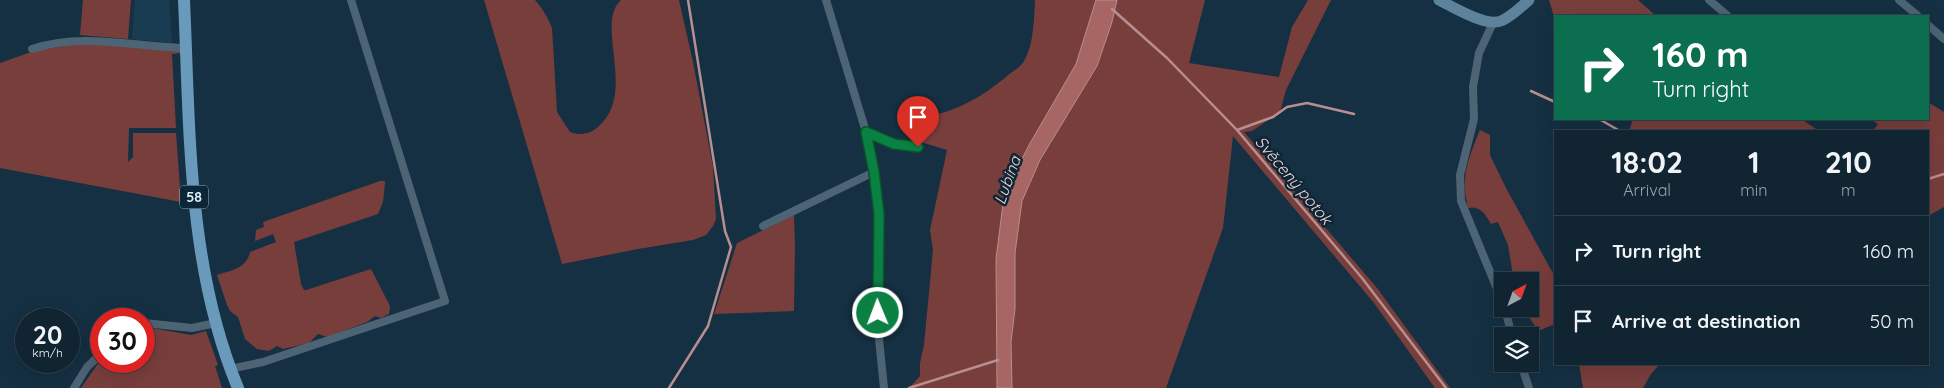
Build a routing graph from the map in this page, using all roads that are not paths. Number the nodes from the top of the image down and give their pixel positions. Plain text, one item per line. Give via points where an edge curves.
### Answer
1 (184, 0) edge
2 (351, 0) edge
3 (826, 0) edge
4 (1439, 0) edge
5 (1529, 0) edge
6 (1709, 0) edge
7 (1899, 0) edge
8 (1727, 15) edge
9 (1917, 15) edge
10 (1493, 23) junction
11 (1929, 26) edge
12 (1944, 39) edge
13 (186, 48) junction
14 (32, 49) dead end
15 (866, 132) junction
16 (918, 147) dead end
17 (874, 172) junction
18 (763, 226) dead end
19 (1494, 282) edge
20 (216, 323) junction
21 (155, 324) edge
22 (90, 364) edge
23 (230, 369) junction
24 (1524, 372) edge
25 (74, 388) edge
26 (238, 388) edge
27 (884, 388) edge
28 (1529, 388) edge

1 - 13 main road, 58
2 - 23 street via 445,301 263,362
3 - 15 street
4 - 10 street
5 - 10 street via 1508,17
6 - 8 street
7 - 9 street
10 - 19 street via 1479,52 1474,83 1474,119 1460,175 1461,201
11 - 12 street
13 - 14 street via 79,40
13 - 20 main road, 58 via 197,225
15 - 16 street via 894,144
15 - 17 street
17 - 18 street
17 - 27 street via 879,214 878,329
20 - 21 street via 192,328
20 - 23 main road, 58
22 - 25 street
23 - 26 main road, 58
24 - 28 street

